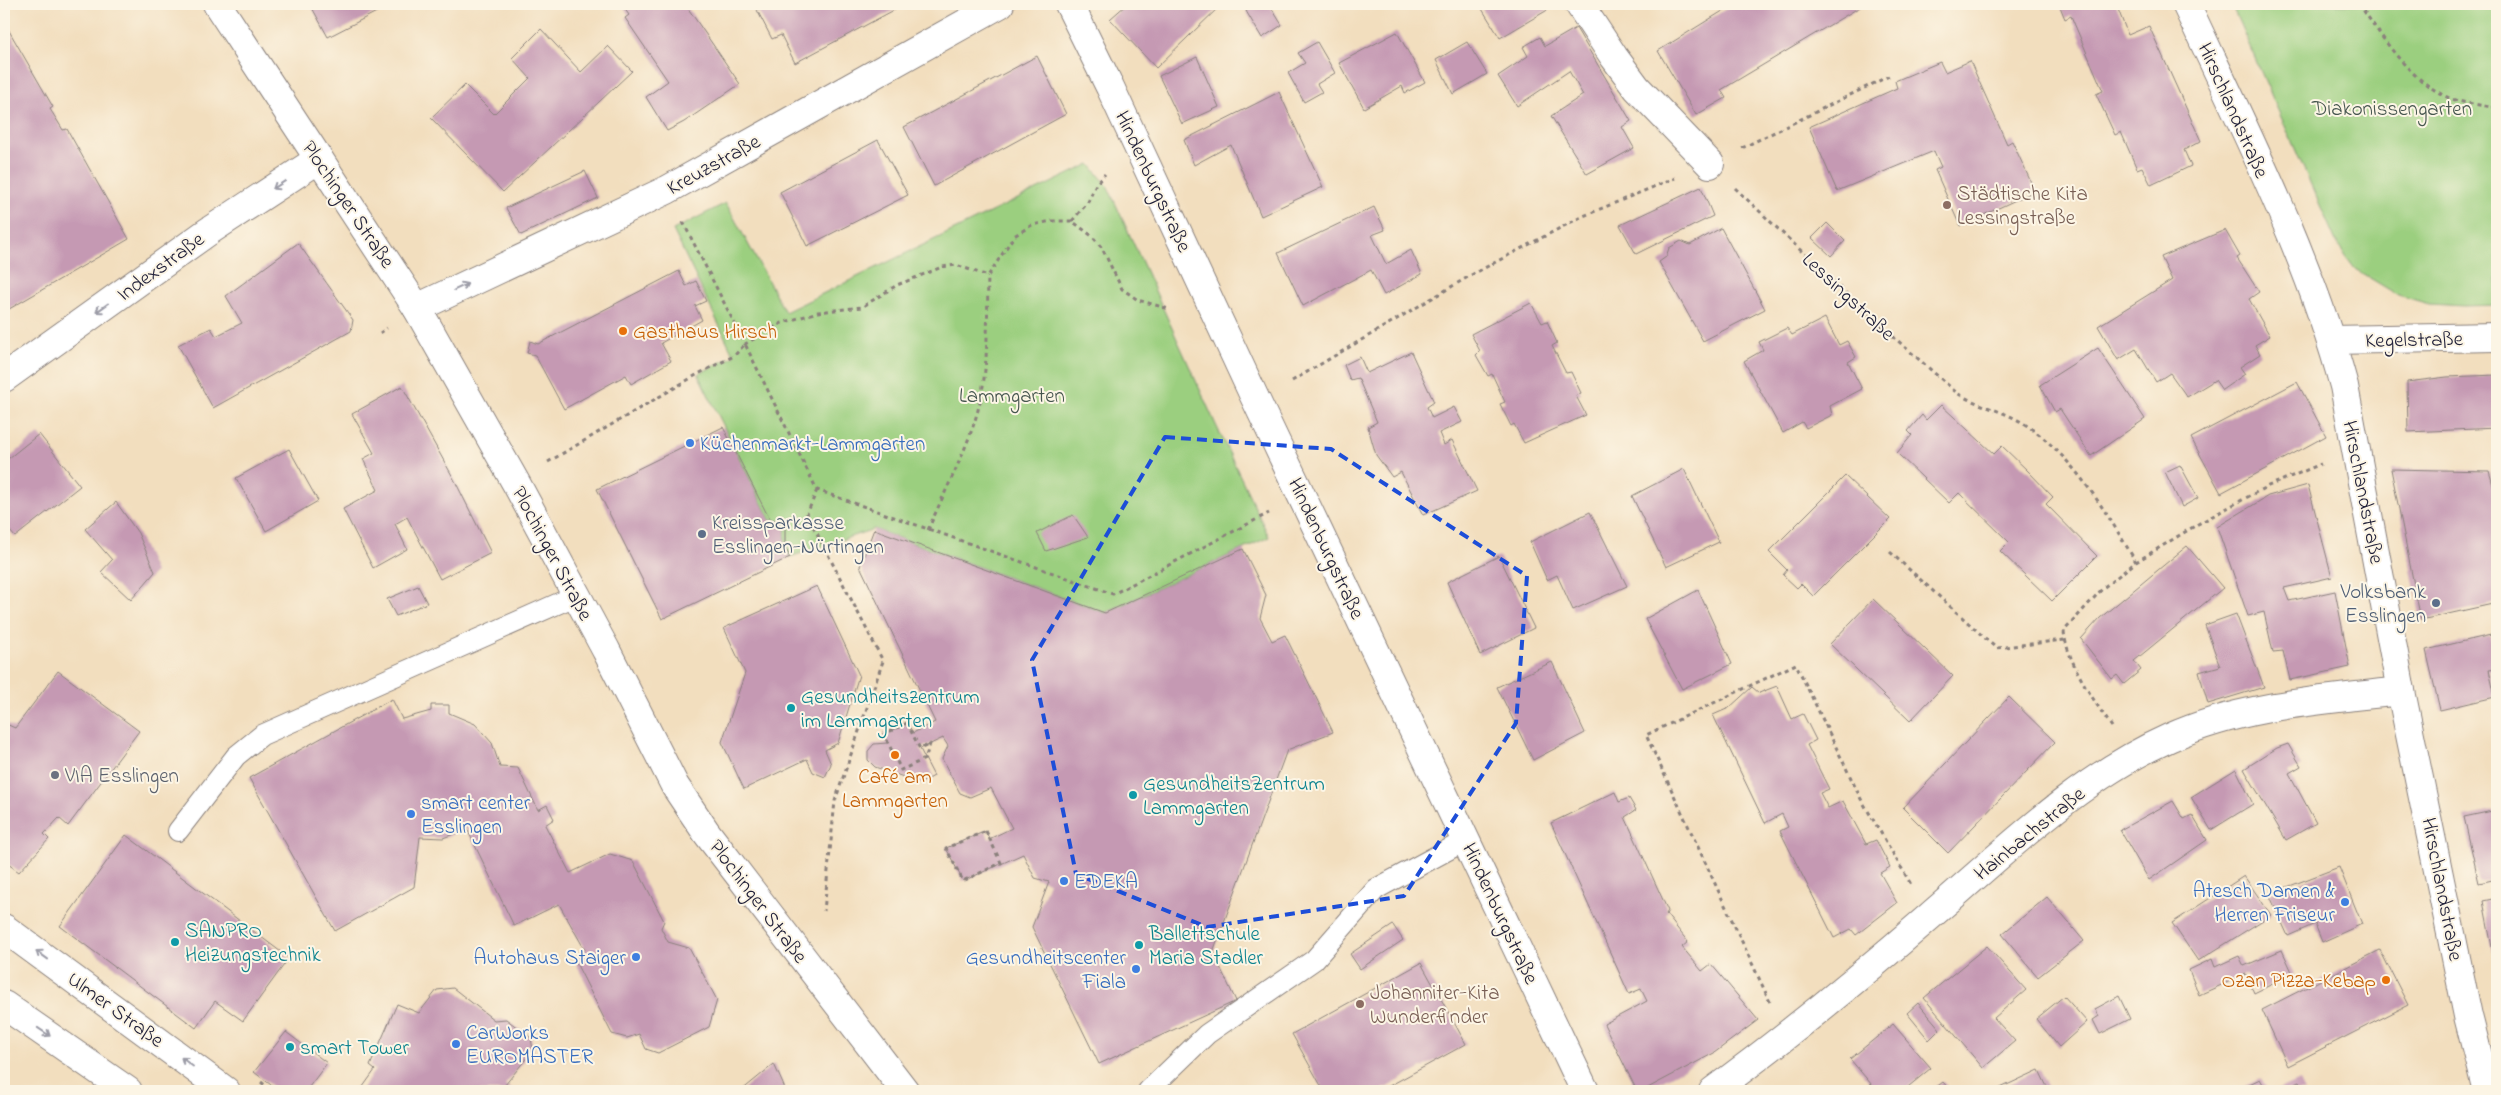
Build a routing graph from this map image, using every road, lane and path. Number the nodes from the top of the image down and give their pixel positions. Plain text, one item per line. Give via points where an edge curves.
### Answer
1 (217, 4) edge
2 (1000, 4) edge
3 (1069, 4) edge
4 (1580, 4) edge
5 (2186, 4) edge
6 (2359, 4) edge
7 (1889, 76) dead end
8 (2497, 106) edge
9 (320, 159) junction
10 (1710, 164) junction
11 (1105, 174) dead end
12 (667, 190) junction
13 (1072, 221) junction
14 (988, 276) junction
15 (417, 308) junction
16 (1168, 308) dead end
17 (2497, 337) edge
18 (2331, 340) junction
19 (745, 344) junction
20 (4, 378) edge
21 (1292, 381) dead end
22 (2356, 448) junction
23 (548, 462) dead end
24 (817, 490) junction
25 (1304, 498) junction
26 (928, 530) junction
27 (1890, 552) dead end
28 (2136, 562) junction
29 (575, 596) junction
30 (2064, 640) junction
31 (2401, 691) junction
32 (930, 744) joint
33 (2133, 756) junction
34 (178, 831) dead end
35 (989, 839) joint
36 (1466, 840) junction
37 (824, 911) dead end
38 (1929, 917) junction
39 (4, 928) edge
40 (4, 1005) edge
41 (1786, 1037) junction
42 (128, 1091) edge
43 (226, 1091) edge
44 (906, 1091) edge
45 (1148, 1091) edge
46 (1585, 1091) edge
47 (1713, 1091) edge
48 (2487, 1091) edge

1 - 9 street, Plochinger Straße
2 - 12 street, Kreuzstraße
3 - 25 street, Hindenburgstraße
4 - 10 street via 1637,88
5 - 18 street, Hirschlandstraße via 2283,220
6 - 8 path via 2397,58 2421,80 2447,97
7 - 10 path
9 - 15 street, Plochinger Straße
9 -> 20 street, Indexstraße via 209,231
10 - 21 path via 1581,217 1473,274
10 - 28 path, Lessingstraße via 1872,318 1957,393 2021,422 2046,439 2084,483
11 - 13 path
15 -> 12 street, Kreuzstraße
12 - 19 path
13 - 14 path via 1032,225 1014,236
13 - 16 path via 1102,248 1122,289 1138,300
14 - 19 path via 956,265 942,267 897,285 862,307 818,312 782,323
14 - 26 path via 987,337 980,404
15 - 29 street, Plochinger Straße via 516,483
17 - 18 street, Kegelstraße
18 - 22 street, Hirschlandstraße
19 - 23 path via 734,356
19 - 24 path
22 - 28 path via 2266,487
22 - 31 street, Hirschlandstraße
24 - 26 path
24 - 37 path via 806,514 883,661 835,801
25 - 26 path via 1272,511 1113,594
25 - 36 street, Hindenburgstraße
27 - 30 path via 1996,648
28 - 30 path via 2103,588 2064,631
29 - 34 lane via 262,736 236,756
29 - 44 street, Plochinger Straße via 675,786 706,832
30 - 33 path via 2086,689
31 - 33 street, Hainbachstraße via 2257,710 2203,725
31 - 48 street, Hirschlandstraße
32 - 32 path via 925,759 901,770 884,734 907,723 920,749
33 - 38 street, Hainbachstraße via 2066,800
35 - 35 path via 986,831 946,848 963,881 1001,863
36 - 45 lane via 1376,889 1314,960 1207,1034
36 - 46 street, Hindenburgstraße
38 - 41 street, Hainbachstraße
38 - 41 path via 1861,799 1796,664 1646,735
43 -> 39 street, Ulmer Straße
40 -> 42 street
41 - 47 street, Hainbachstraße

